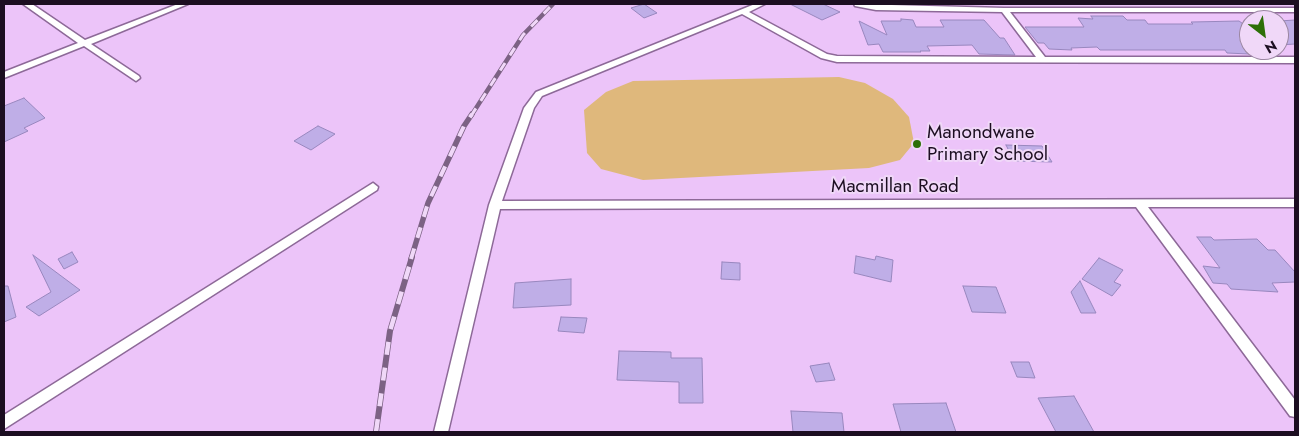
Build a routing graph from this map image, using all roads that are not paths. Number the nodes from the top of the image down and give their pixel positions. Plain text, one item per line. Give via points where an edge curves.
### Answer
1 (27, 4) edge
2 (184, 4) edge
3 (761, 4) edge
4 (858, 4) edge
5 (1143, 6) edge
6 (1004, 10) junction
7 (1295, 10) edge
8 (742, 11) junction
9 (86, 42) junction
10 (1043, 60) junction
11 (1295, 60) edge
12 (4, 75) edge
13 (136, 78) dead end
14 (373, 187) dead end
15 (1140, 204) junction
16 (1295, 204) edge
17 (495, 205) junction
18 (1295, 411) edge
19 (4, 423) edge
20 (441, 432) edge

1 - 9 street
2 - 9 street
3 - 8 street
4 - 6 street via 876,8
5 - 6 street
5 - 7 street
6 - 10 street
8 - 10 street via 824,56 837,59
8 - 17 street via 540,94 529,108
9 - 12 street
9 - 13 street
10 - 11 street
14 - 19 street
15 - 16 street, Macmillan Road
15 - 17 street, Macmillan Road
15 - 18 street
17 - 20 street

